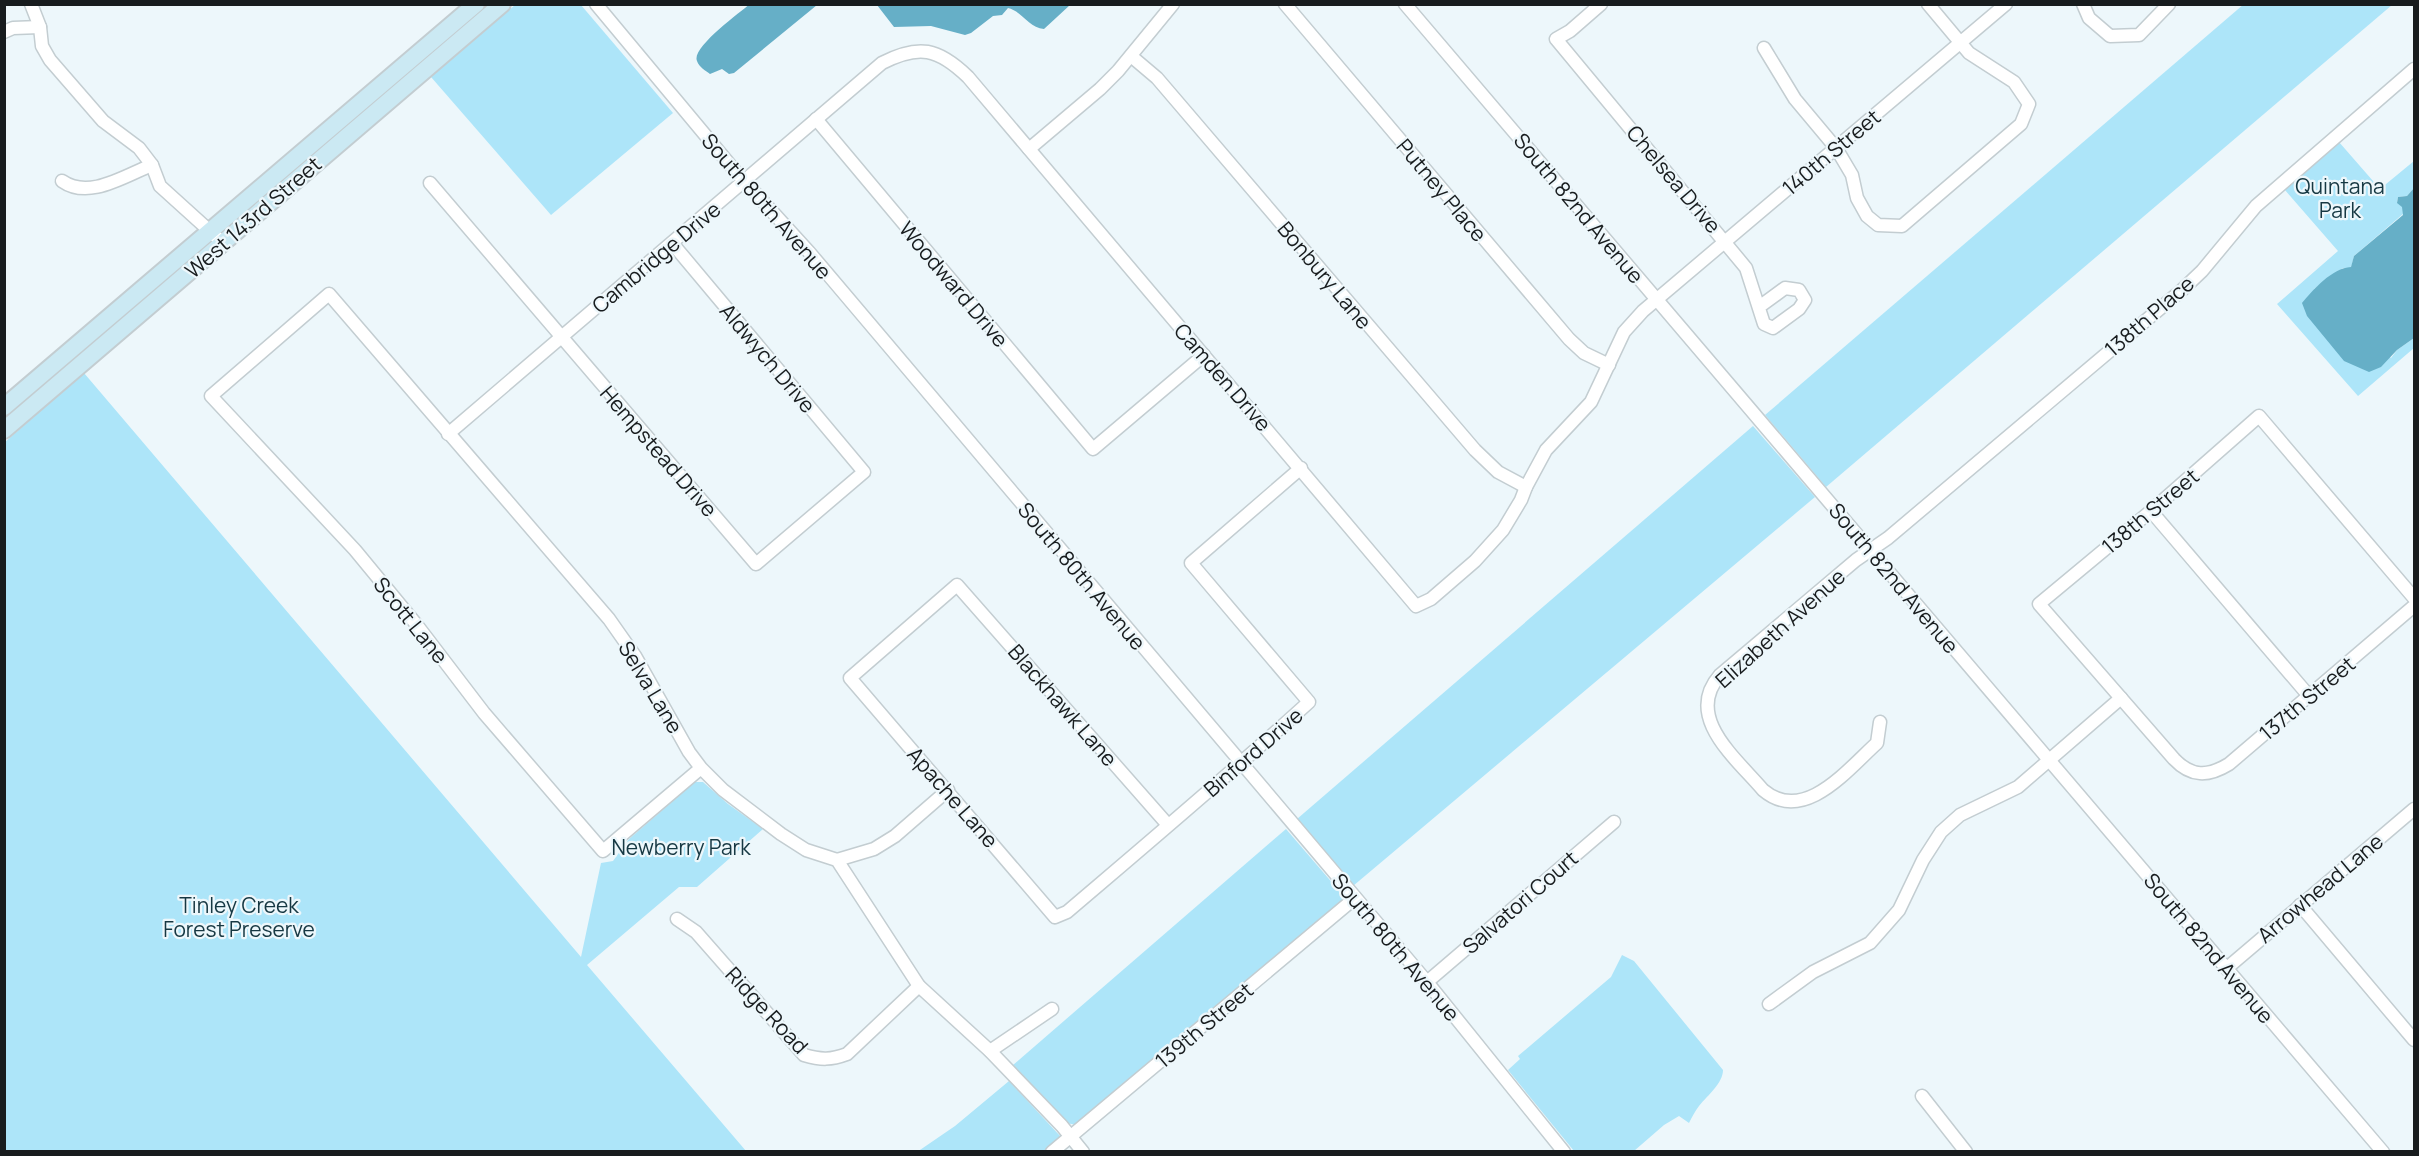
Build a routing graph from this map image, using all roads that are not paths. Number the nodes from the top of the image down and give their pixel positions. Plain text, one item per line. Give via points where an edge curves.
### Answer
1 (31, 4) edge
2 (476, 4) edge
3 (502, 4) edge
4 (596, 4) edge
5 (1173, 4) edge
6 (1285, 4) edge
7 (1405, 4) edge
8 (1601, 4) edge
9 (1928, 4) edge
10 (2006, 4) edge
11 (2083, 4) edge
12 (2169, 4) edge
13 (40, 27) junction
14 (4, 32) edge
15 (1960, 43) junction
16 (1764, 48) dead end
17 (1131, 56) junction
18 (2415, 69) edge
19 (816, 119) junction
20 (1836, 148) junction
21 (1029, 149) junction
22 (152, 165) junction
23 (62, 181) dead end
24 (745, 182) junction
25 (430, 183) dead end
26 (216, 238) junction
27 (1726, 242) junction
28 (672, 243) junction
29 (1656, 299) junction
30 (1759, 307) junction
31 (562, 337) junction
32 (1204, 355) junction
33 (1609, 365) junction
34 (211, 396) joint
35 (4, 407) edge
36 (4, 430) edge
37 (448, 434) junction
38 (1301, 468) junction
39 (1526, 487) junction
40 (2151, 511) junction
41 (1871, 550) junction
42 (756, 564) joint
43 (2415, 598) edge
44 (2415, 606) edge
45 (850, 678) joint
46 (2309, 696) junction
47 (2121, 698) junction
48 (1880, 722) dead end
49 (2049, 759) junction
50 (1241, 763) junction
51 (701, 768) junction
52 (948, 790) junction
53 (2413, 813) edge
54 (1614, 822) dead end
55 (1168, 825) junction
56 (837, 860) junction
57 (1355, 898) junction
58 (2300, 905) junction
59 (1055, 917) joint
60 (677, 919) dead end
61 (2227, 968) junction
62 (1427, 982) junction
63 (919, 986) junction
64 (1769, 1004) dead end
65 (1052, 1009) dead end
66 (2415, 1040) edge
67 (990, 1051) junction
68 (1922, 1096) dead end
69 (1070, 1136) junction
70 (1052, 1152) edge
71 (1083, 1152) edge
72 (1564, 1152) edge
73 (1966, 1152) edge
74 (2383, 1152) edge

1 - 13 street
2 - 26 main road, West 143rd Street
3 - 26 main road, West 143rd Street
4 - 24 street, South 80th Avenue
5 - 17 street
6 - 33 street, Putney Place via 1569,339 1584,353
7 - 29 street, South 82nd Avenue
8 - 27 street, Chelsea Drive via 1556,39
9 - 15 street
10 - 15 street, 140th Street
11 - 12 street via 2089,18 2110,36 2139,35
13 - 14 street
13 - 22 street via 42,46 50,60 103,121 139,148
15 - 20 street, 140th Street
15 - 20 street via 2014,82 2029,104 2021,124 1902,226 1878,225 1867,216 1857,198 1852,175
16 - 20 street via 1795,99
17 - 21 street via 1100,89
17 - 39 street, Bonbury Lane via 1157,78 1475,450 1498,472
18 - 41 street, 138th Place via 2256,206 2182,290
19 - 21 street, Cambridge Drive via 882,63 916,50 943,57 963,72
19 - 24 street, Cambridge Drive
19 - 32 street, Woodward Drive via 1093,449
20 - 27 street, 140th Street
21 - 32 street, Camden Drive
22 - 23 street via 82,190
22 - 26 street via 159,186
24 - 28 street, Cambridge Drive
24 - 50 street, South 80th Avenue via 809,252
25 - 31 street, Hempstead Drive
26 - 35 main road, West 143rd Street
26 - 36 main road, West 143rd Street
27 - 29 street, 140th Street
27 - 30 street, Chelsea Drive via 1746,268
28 - 31 street, Cambridge Drive
28 - 42 street, Aldwych Drive via 864,472
29 - 33 street via 1624,332
29 - 41 street, South 82nd Avenue
30 - 30 street, Chelsea Drive via 1785,288 1799,291 1805,300 1773,328 1764,324
31 - 37 street, Cambridge Drive
31 - 42 street, Hempstead Drive
32 - 38 street, Camden Drive
33 - 39 street via 1591,402 1546,450
34 - 37 street, Selva Lane via 329,294
34 - 51 street, Scott Lane via 355,550 484,713 603,851
37 - 51 street, Selva Lane via 609,620
38 - 39 street, Camden Drive via 1416,606 1431,599 1495,540
38 - 50 street, Binford Drive via 1191,563 1309,702
40 - 43 street, 138th Street via 2259,416
40 - 46 street
40 - 47 street, 138th Street via 2039,604
41 - 48 street, Elizabeth Avenue via 1720,675 1711,689 1706,712 1717,736 1763,790 1785,801 1803,801 1823,790 1877,743
41 - 49 street, South 82nd Avenue
44 - 46 street, 137th Street
45 - 52 street, Apache Lane
45 - 55 street, Blackhawk Lane via 957,585
46 - 47 street, 137th Street via 2229,764 2211,773 2193,772 2174,759
47 - 49 street
49 - 61 street, South 82nd Avenue
49 - 64 street via 2018,787 1960,815 1941,832 1899,910 1870,944 1813,972
50 - 55 street, Binford Drive
50 - 57 street, South 80th Avenue
51 - 56 street, Selva Lane via 780,834 806,850
52 - 56 street via 895,836 874,849
52 - 59 street, Apache Lane
53 - 58 street, Arrowhead Lane
54 - 62 street, Salvatori Court
55 - 59 street, Binford Drive via 1067,912
56 - 63 street
57 - 62 street, South 80th Avenue
57 - 69 street, 139th Street
58 - 61 street, Arrowhead Lane
58 - 66 street
60 - 63 street, Ridge Road via 696,932 804,1055 812,1058 833,1059 847,1054
61 - 74 street, South 82nd Avenue
62 - 72 street, South 80th Avenue
63 - 67 street
65 - 67 street
67 - 69 street
68 - 73 street
69 - 70 street, 139th Street
69 - 71 street

